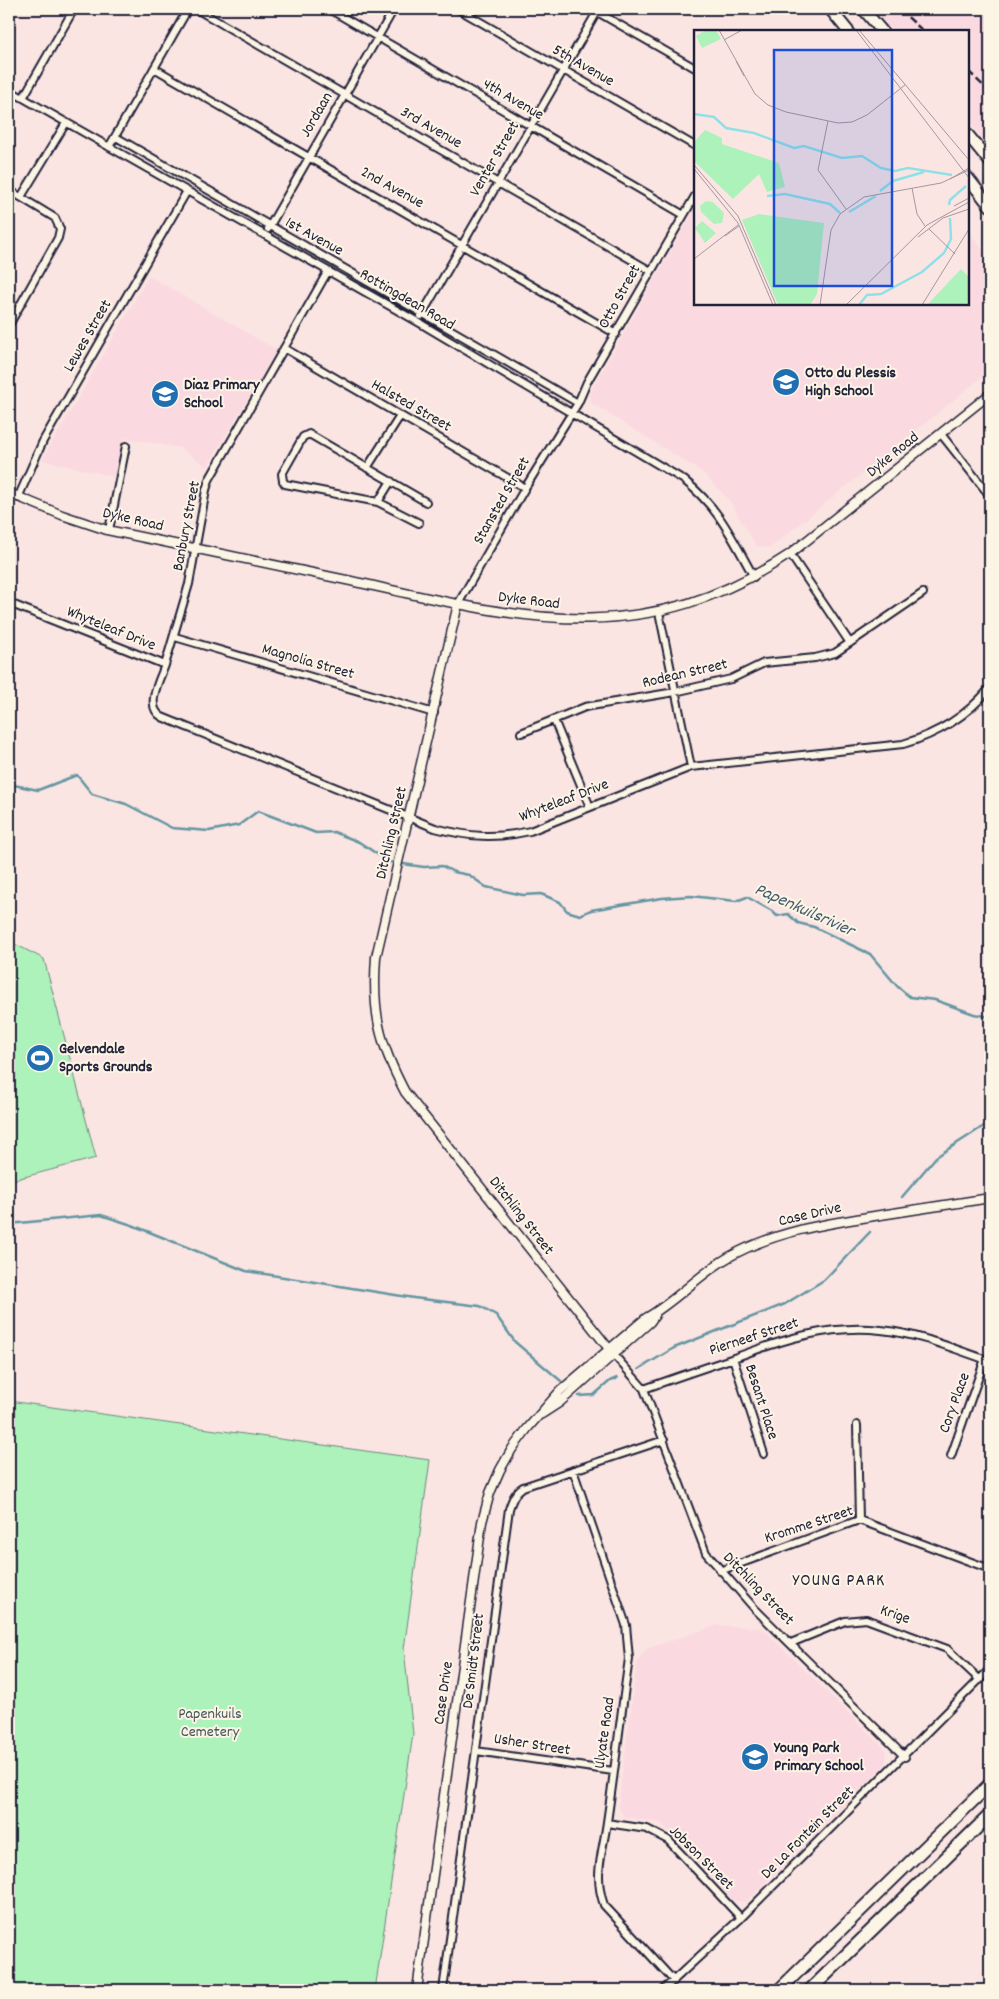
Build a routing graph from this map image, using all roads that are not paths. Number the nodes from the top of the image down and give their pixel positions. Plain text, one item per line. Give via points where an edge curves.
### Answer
1 (74, 9) edge
2 (188, 9) edge
3 (196, 9) edge
4 (329, 9) edge
5 (394, 9) edge
6 (458, 9) edge
7 (830, 9) edge
8 (863, 9) edge
9 (594, 10) edge
10 (847, 30) edge
11 (881, 30) edge
12 (377, 37) junction
13 (694, 67) edge
14 (154, 68) junction
15 (563, 69) junction
16 (9, 90) edge
17 (344, 94) junction
18 (23, 98) junction
19 (66, 123) junction
20 (530, 126) junction
21 (969, 136) edge
22 (116, 137) junction
23 (694, 145) edge
24 (110, 147) junction
25 (309, 157) junction
26 (990, 162) edge
27 (969, 179) edge
28 (498, 182) junction
29 (9, 190) edge
30 (187, 190) junction
31 (22, 197) junction
32 (694, 198) edge
33 (990, 206) edge
34 (684, 216) junction
35 (269, 227) junction
36 (265, 234) junction
37 (462, 244) junction
38 (328, 271) junction
39 (651, 271) junction
40 (422, 313) junction
41 (418, 322) junction
42 (9, 325) edge
43 (616, 334) junction
44 (284, 348) junction
45 (990, 394) edge
46 (578, 403) junction
47 (571, 413) junction
48 (400, 416) junction
49 (941, 434) junction
50 (126, 446) dead end
51 (367, 468) junction
52 (391, 481) junction
53 (525, 488) junction
54 (9, 493) edge
55 (990, 496) edge
56 (18, 498) junction
57 (378, 502) junction
58 (426, 502) dead end
59 (419, 523) dead end
60 (110, 530) junction
61 (195, 548) junction
62 (790, 554) junction
63 (754, 577) junction
64 (923, 593) dead end
65 (9, 603) edge
66 (458, 604) junction
67 (659, 612) junction
68 (174, 637) junction
69 (850, 643) junction
70 (165, 665) junction
71 (990, 688) edge
72 (676, 692) junction
73 (434, 713) junction
74 (554, 720) junction
75 (521, 733) dead end
76 (691, 767) junction
77 (590, 807) junction
78 (410, 818) junction
79 (990, 1198) edge
80 (612, 1352) junction
81 (733, 1358) junction
82 (988, 1360) edge
83 (644, 1389) junction
84 (857, 1425) dead end
85 (664, 1440) junction
86 (764, 1454) dead end
87 (951, 1456) dead end
88 (574, 1470) junction
89 (859, 1520) junction
90 (990, 1569) edge
91 (720, 1571) junction
92 (791, 1643) junction
93 (990, 1670) edge
94 (980, 1680) junction
95 (476, 1751) junction
96 (905, 1757) junction
97 (613, 1771) junction
98 (990, 1784) edge
99 (990, 1815) edge
100 (607, 1822) junction
101 (741, 1918) junction
102 (674, 1981) junction
103 (417, 1990) edge
104 (443, 1990) edge
105 (664, 1990) edge
106 (779, 1990) edge
107 (810, 1990) edge

1 - 18 street
2 - 14 street
3 - 17 street, 3rd Avenue
4 - 12 street, 4th Avenue
5 - 12 street, Jordaan
6 - 15 street, 5th Avenue
7 - 10 main road
8 - 11 main road
9 - 13 street
9 - 15 street, Venter Street
12 - 17 street, Jordaan
12 - 20 street, 4th Avenue
14 - 22 street
14 - 25 street, 2nd Avenue
15 - 20 street, Venter Street
15 - 23 street, 5th Avenue
16 - 18 street, Rottingdean Road
17 - 25 street, Jordaan
17 - 28 street, 3rd Avenue
18 - 19 street, Rottingdean Road
19 - 24 street, Rottingdean Road
19 - 31 street
20 - 28 street, Venter Street
20 - 34 street, 4th Avenue
21 - 26 main road
22 - 24 street
22 - 35 street, 1st Avenue
24 - 30 street, Rottingdean Road
25 - 35 street, Jordaan
25 - 37 street, 2nd Avenue
27 - 33 main road
28 - 37 street, Venter Street
28 - 39 street, 3rd Avenue
29 - 31 street
30 - 36 street, Rottingdean Road
30 - 56 street, Lewes Street via 43,441
31 - 42 street via 55,218 60,233
32 - 34 street, Otto Street
34 - 39 street, Otto Street
35 - 36 street, Jordaan
35 - 40 street, 1st Avenue
36 - 38 street, Rottingdean Road
37 - 40 street, Venter Street
37 - 43 street, 2nd Avenue
38 - 41 street, Rottingdean Road
38 - 44 street, Banbury Street
39 - 43 street, Otto Street
40 - 41 street, Venter Street
40 - 46 street, 1st Avenue
41 - 47 street, Rottingdean Road
43 - 46 street, Otto Street
44 - 48 street, Halsted Street
44 - 61 street, Banbury Street via 211,476
45 - 49 street, Dyke Road
46 - 47 street, Otto Street
47 - 53 street, Stansted Street
47 - 63 street, Rottingdean Road via 675,473 700,492 719,514
48 - 51 street
48 - 53 street, Halsted Street
49 - 55 street
49 - 62 street, Dyke Road
50 - 60 street
51 - 52 street
51 - 57 street via 307,434 282,474 282,480 288,485
52 - 57 street
52 - 58 street
53 - 66 street, Stansted Street
54 - 56 street, Dyke Road
56 - 60 street, Dyke Road
57 - 59 street
60 - 61 street, Dyke Road
61 - 66 street, Dyke Road
61 - 68 street, Banbury Street
62 - 63 street, Dyke Road
62 - 69 street
63 - 67 street, Dyke Road via 705,598
64 - 69 street, Rodean Street
65 - 70 street, Whyteleaf Drive
66 - 67 street, Dyke Road via 558,619 614,619
66 - 73 street, Ditchling Street
67 - 72 street
68 - 70 street, Banbury Street
68 - 73 street, Magnolia Street
69 - 72 street, Rodean Street via 825,656 764,663 731,679
70 - 78 street, Whyteleaf Drive via 153,700 158,715
71 - 76 street, Whyteleaf Drive via 972,708 950,724 903,744
72 - 74 street, Rodean Street via 584,707
72 - 76 street
73 - 78 street, Ditchling Street
74 - 75 street, Rodean Street
74 - 77 street
76 - 77 street, Whyteleaf Drive
77 - 78 street, Whyteleaf Drive via 530,831 496,836 463,835
78 - 80 street, Ditchling Street via 380,938 375,977 376,1018 387,1055 405,1092
79 - 80 street, Case Drive via 822,1225 762,1241 712,1268 646,1318
80 - 83 street, Ditchling Street
80 - 103 street, Case Drive via 560,1391 519,1438 490,1492 482,1522
81 - 82 street, Pierneef Street via 812,1333 880,1329 942,1343
81 - 83 street, Pierneef Street
81 - 86 street, Besant Place
82 - 87 street, Cory Place
83 - 85 street, Ditchling Street
84 - 89 street
85 - 88 street, De Smidt Street
85 - 91 street, Ditchling Street via 706,1554
88 - 95 street, De Smidt Street via 523,1487 514,1496 509,1509
88 - 97 street, Ulyate Road via 628,1634 629,1659
89 - 90 street, Kromme Street
89 - 91 street, Kromme Street
91 - 92 street, Ditchling Street
92 - 94 street, Krige via 845,1621 866,1619 948,1649
92 - 96 street, Ditchling Street
93 - 94 street, De La Fontein Street
94 - 96 street, De La Fontein Street
95 - 97 street, Usher Street
95 - 104 street, De Smidt Street
96 - 101 street, De La Fontein Street
97 - 100 street, Ulyate Road
98 - 106 highway
99 - 107 highway
100 - 101 street, Jobson Street via 647,1829 668,1840
100 - 102 street, Ulyate Road via 598,1884 604,1904
101 - 102 street, De La Fontein Street
102 - 105 street, De La Fontein Street

